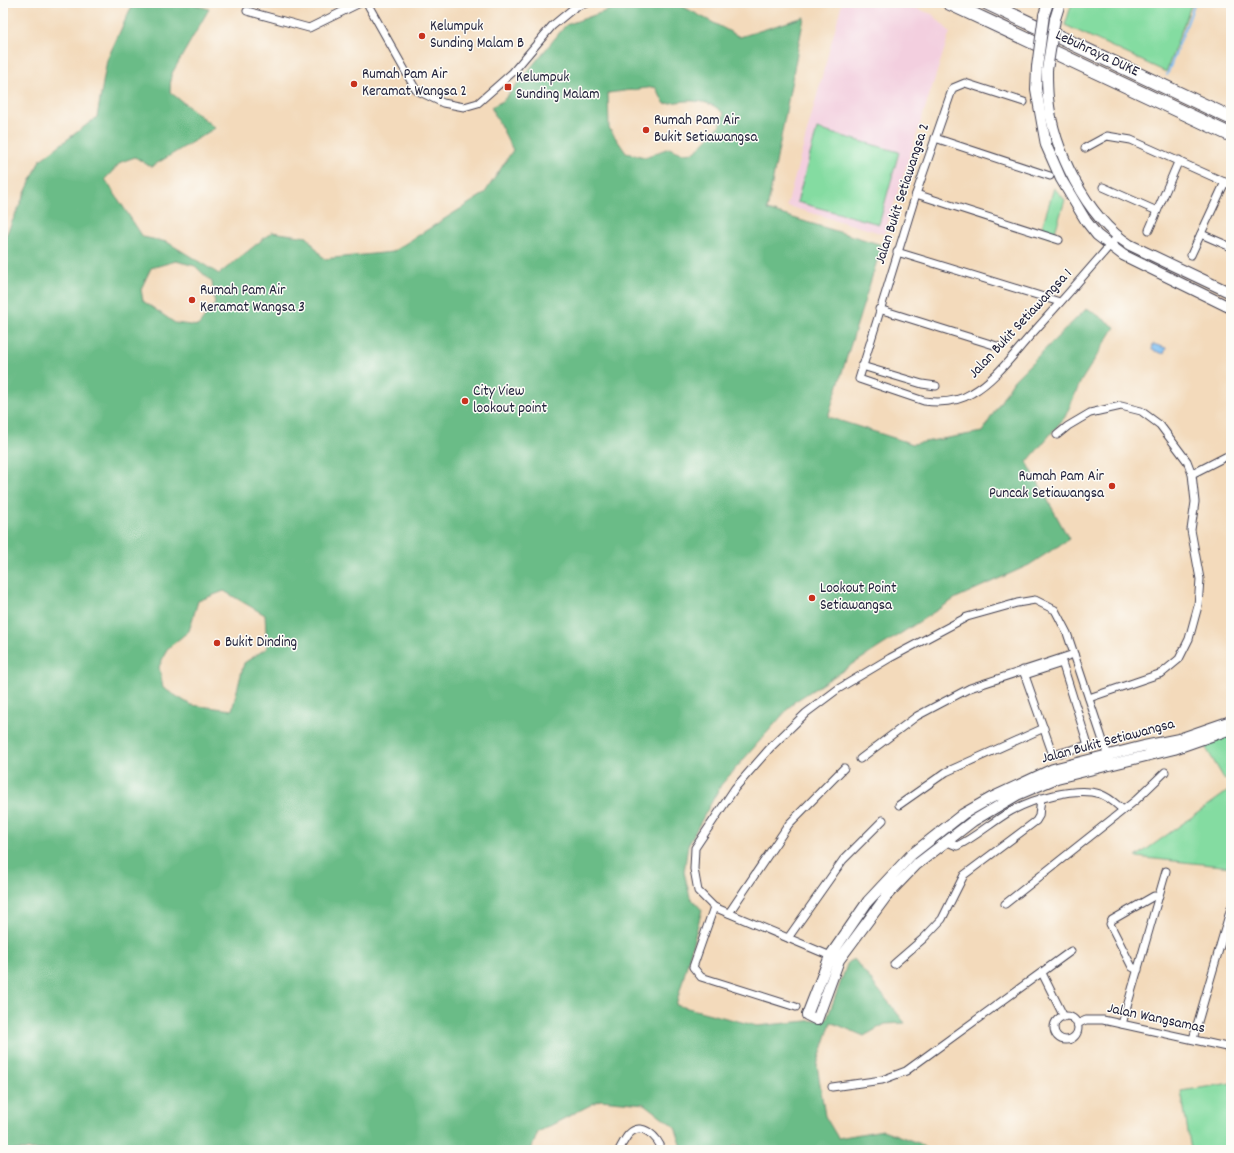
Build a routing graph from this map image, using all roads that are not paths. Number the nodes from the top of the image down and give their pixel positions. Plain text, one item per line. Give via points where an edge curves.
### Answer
1 (360, 3) edge
2 (367, 3) edge
3 (587, 3) edge
4 (949, 3) edge
5 (987, 3) edge
6 (1048, 3) edge
7 (1060, 3) edge
8 (247, 12) dead end
9 (1024, 102) dead end
10 (1231, 118) edge
11 (1231, 135) edge
12 (935, 138) junction
13 (1085, 148) dead end
14 (1179, 160) junction
15 (1050, 176) dead end
16 (1228, 183) edge
17 (1103, 187) dead end
18 (916, 194) junction
19 (1157, 211) junction
20 (1149, 230) dead end
21 (1201, 234) junction
22 (1117, 237) junction
23 (1060, 240) dead end
24 (1110, 246) junction
25 (1231, 247) edge
26 (897, 252) junction
27 (1191, 255) dead end
28 (1231, 293) edge
29 (1060, 302) junction
30 (1231, 308) edge
31 (879, 309) junction
32 (997, 346) dead end
33 (862, 366) junction
34 (860, 381) joint
35 (936, 386) dead end
36 (1058, 435) dead end
37 (1231, 454) edge
38 (1192, 474) junction
39 (1074, 654) junction
40 (1062, 661) junction
41 (1024, 672) junction
42 (1089, 698) junction
43 (1231, 721) edge
44 (1044, 728) junction
45 (1231, 729) edge
46 (860, 759) dead end
47 (1109, 759) junction
48 (844, 768) dead end
49 (1165, 772) dead end
50 (1042, 798) junction
51 (899, 806) dead end
52 (1122, 809) junction
53 (884, 820) dead end
54 (945, 841) junction
55 (1166, 871) dead end
56 (1158, 897) junction
57 (1005, 904) dead end
58 (714, 907) junction
59 (1231, 908) edge
60 (729, 913) junction
61 (788, 938) junction
62 (1071, 951) dead end
63 (835, 958) junction
64 (894, 964) dead end
65 (1138, 970) junction
66 (1042, 973) junction
67 (796, 1007) dead end
68 (1064, 1017) junction
69 (1077, 1024) junction
70 (1122, 1024) junction
71 (1194, 1039) junction
72 (1231, 1048) edge
73 (832, 1087) dead end
74 (618, 1150) edge
75 (662, 1150) edge

1 - 8 street via 309,28
2 - 3 street via 416,90 443,103 464,107 478,103 513,72 552,26 575,7
4 - 11 highway, Lebuhraya DUKE
5 - 10 highway, Lebuhraya DUKE
6 - 24 street, bridge via 1044,15 1036,89 1046,145 1061,179 1086,221
7 - 22 street, bridge via 1047,70 1048,99 1057,140 1089,204
9 - 12 street, Jalan Bukit Setiawangsa 2 via 962,83 952,90
12 - 15 street
12 - 18 street, Jalan Bukit Setiawangsa 2
13 - 14 street via 1107,136 1131,140
14 - 16 street
14 - 19 street
16 - 21 street
17 - 19 street
18 - 23 street
18 - 26 street, Jalan Bukit Setiawangsa 2
19 - 20 street
21 - 25 street
21 - 27 street
22 - 24 street, Jalan Bukit Setiawangsa 1
22 - 28 street
24 - 29 street, Jalan Bukit Setiawangsa 1
24 - 30 street via 1124,256
26 - 29 street
26 - 31 street, Jalan Bukit Setiawangsa 2
29 - 34 street, Jalan Bukit Setiawangsa 1 via 990,379 971,394 949,401 924,401
31 - 32 street
31 - 33 street, Jalan Bukit Setiawangsa 2
33 - 34 street, Jalan Bukit Setiawangsa 2
33 - 35 street
36 - 38 street via 1090,413 1121,406 1141,411 1160,424 1187,462
37 - 38 street
38 - 42 street via 1195,502 1191,530 1200,579 1198,606 1189,639 1179,659 1162,673
39 - 40 street
39 - 42 street
39 - 58 street via 1055,610 1035,600 1017,602 967,617 890,658 838,690 806,713 770,748 735,788 695,848 694,869 698,891
40 - 41 street
40 - 44 street via 1088,745 1053,755
41 - 44 street
41 - 46 street via 970,688 917,716
42 - 47 street
43 - 47 street, Jalan Bukit Setiawangsa
44 - 51 street via 946,772
45 - 47 street, Jalan Bukit Setiawangsa via 1174,749
47 - 54 street, Jalan Bukit Setiawangsa via 1017,795
47 - 63 street, Jalan Bukit Setiawangsa via 1053,769 963,814 910,855 888,878 868,901
48 - 60 street via 789,824
49 - 52 street via 1136,800
50 - 52 street via 1090,792 1110,798
50 - 54 street via 1012,810 957,846
50 - 64 street via 1036,821 964,876 942,919
52 - 57 street
53 - 61 street via 842,860
54 - 63 street, Jalan Bukit Setiawangsa via 916,865 888,894
55 - 56 street
56 - 65 street
56 - 65 street via 1154,896 1112,920 1110,924 1132,968
58 - 60 street
58 - 67 street via 694,967 701,977
59 - 71 street
60 - 61 street
61 - 63 street
62 - 66 street
63 - 63 street, Jalan Bukit Setiawangsa via 817,1020 807,1015
65 - 70 street
66 - 68 street
66 - 73 street via 906,1071 882,1080
68 - 69 street via 1072,1018
68 - 69 street via 1058,1020 1054,1027 1057,1037 1068,1040 1073,1038
69 - 70 street, Jalan Wangsamas via 1093,1020
70 - 71 street, Jalan Wangsamas
71 - 72 street, Jalan Wangsamas
74 - 75 street via 630,1133 642,1130 649,1131

